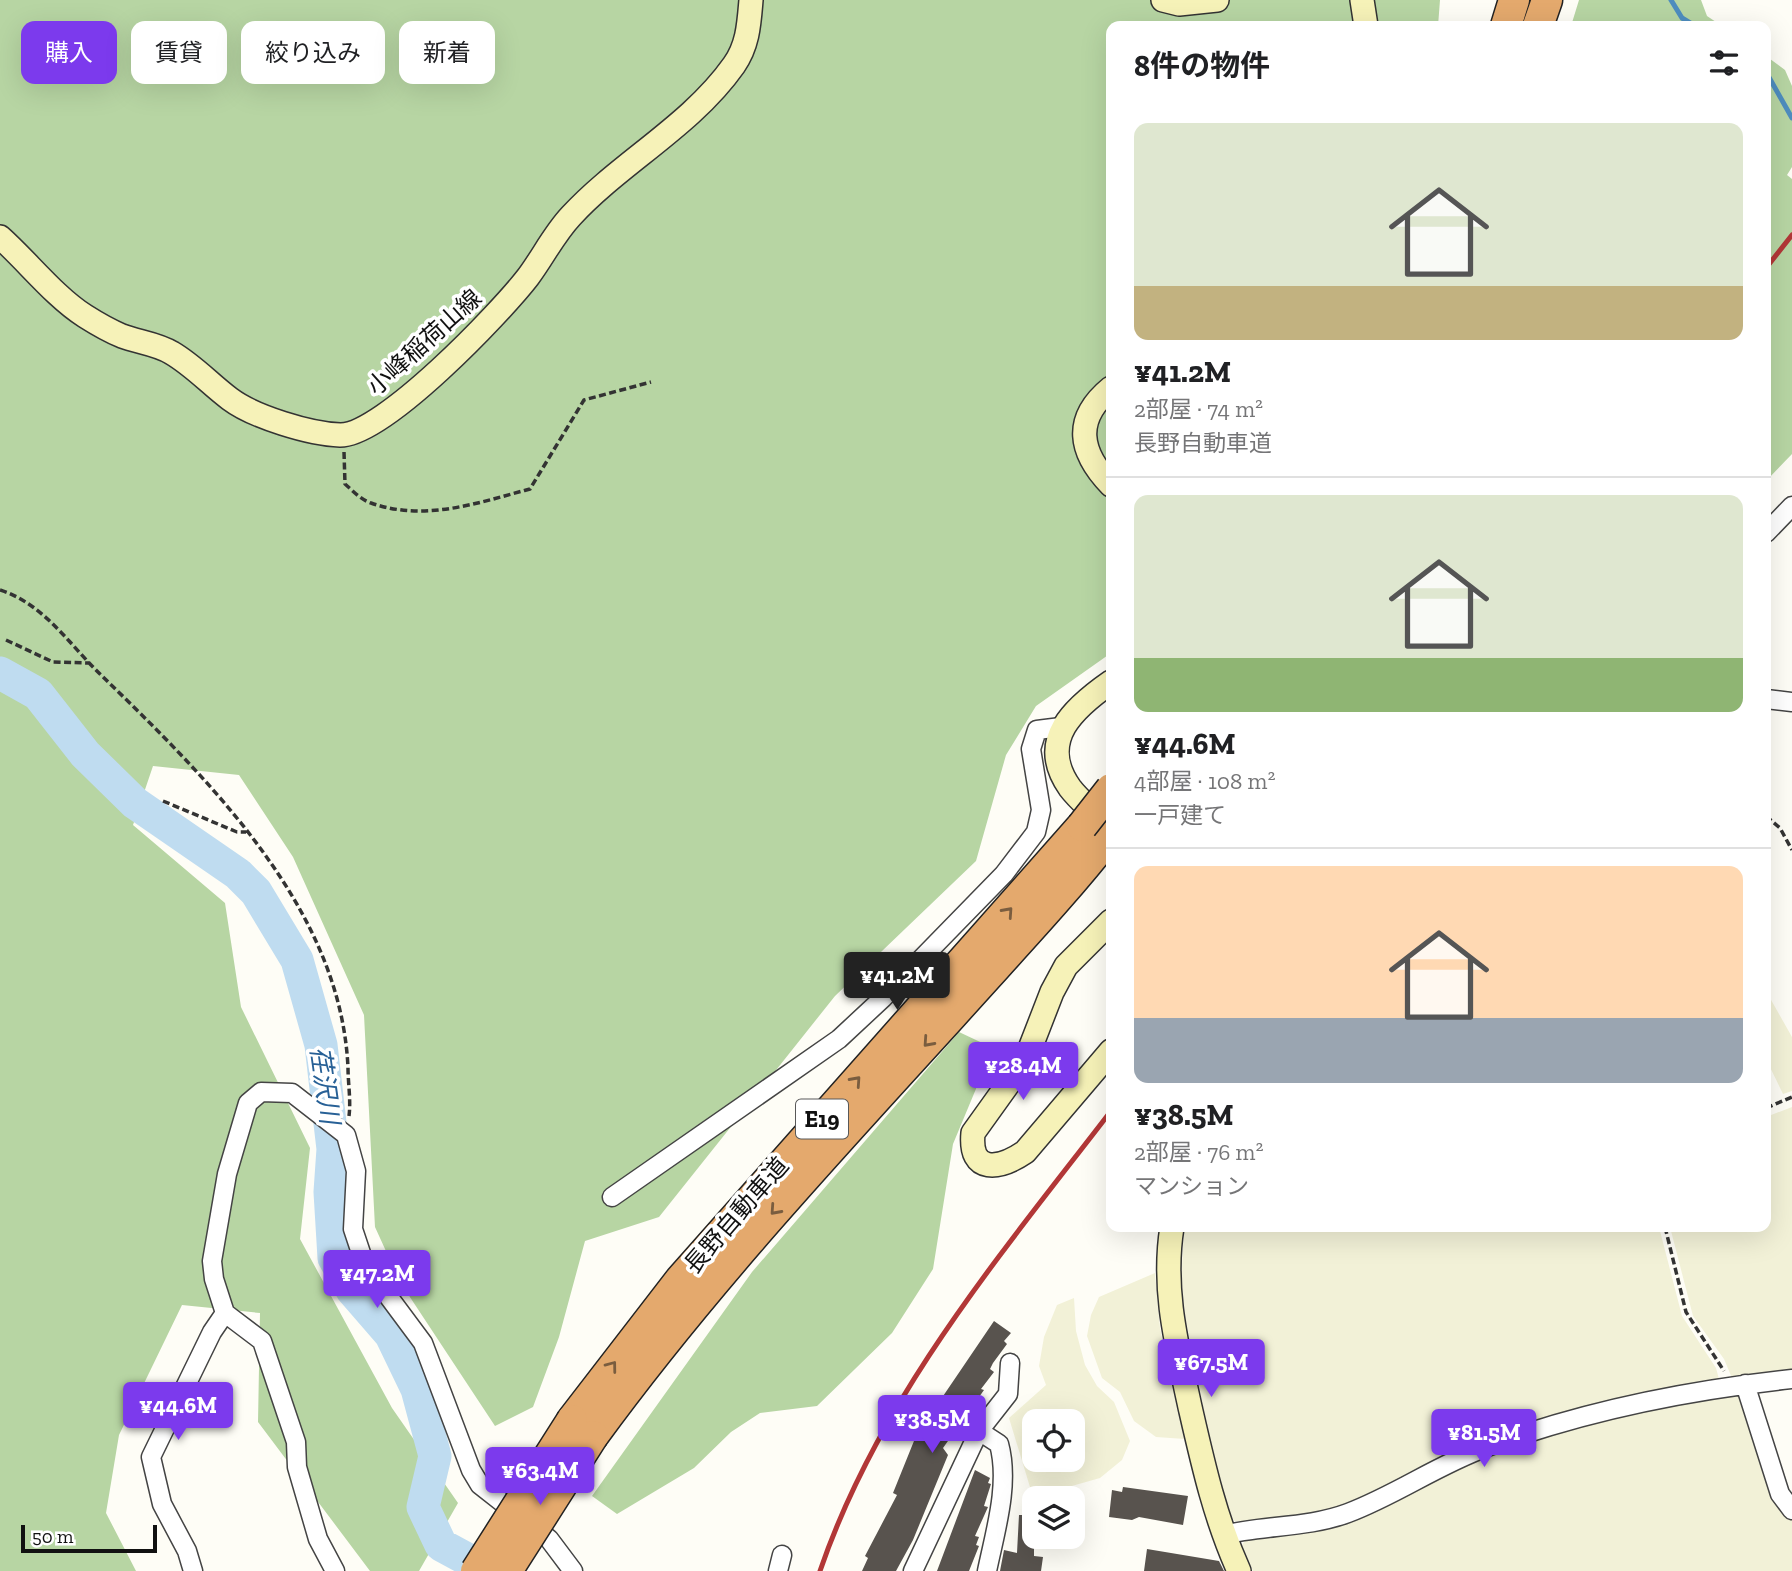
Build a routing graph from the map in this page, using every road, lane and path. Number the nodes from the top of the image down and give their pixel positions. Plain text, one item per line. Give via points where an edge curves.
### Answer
1 (751, 0) edge
2 (1163, 0) edge
3 (1217, 0) edge
4 (1363, 0) edge
5 (1514, 0) edge
6 (1547, 0) edge
7 (1365, 21) edge
8 (1508, 21) edge
9 (1540, 21) edge
10 (0, 237) edge
11 (651, 383) dead end
12 (1106, 391) edge
13 (344, 435) junction
14 (1106, 480) edge
15 (1792, 506) edge
16 (1771, 528) edge
17 (0, 590) edge
18 (6, 640) dead end
19 (89, 663) junction
20 (1106, 686) edge
21 (1771, 700) edge
22 (1792, 702) edge
23 (1061, 727) junction
24 (163, 801) dead end
25 (1106, 814) edge
26 (1771, 820) edge
27 (247, 832) junction
28 (1102, 834) edge
29 (1792, 850) edge
30 (1106, 926) edge
31 (1106, 1057) edge
32 (1792, 1097) edge
33 (1771, 1106) edge
34 (343, 1133) junction
35 (612, 1197) dead end
36 (1171, 1232) edge
37 (1666, 1232) edge
38 (225, 1313) junction
39 (1010, 1363) dead end
40 (1792, 1379) edge
41 (1737, 1385) junction
42 (582, 1428) junction
43 (979, 1431) junction
44 (1792, 1510) edge
45 (1223, 1535) junction
46 (193, 1571) edge
47 (335, 1571) edge
48 (476, 1571) edge
49 (507, 1571) edge
50 (573, 1571) edge
51 (913, 1571) edge
52 (988, 1571) edge
53 (1239, 1571) edge

1 - 13 main road, 小峰稲荷山線 via 749,34 736,64 711,93 570,217 489,324 423,385 369,425
2 - 3 main road via 1179,5
4 - 7 main road
5 - 8 highway
6 - 9 highway
10 - 13 main road via 84,316 169,351 231,400 258,414
11 - 13 path via 584,400 530,489 449,511 411,511 369,503 345,484
12 - 14 main road via 1093,403 1085,424 1093,467
15 - 16 street
17 - 19 path via 30,605 61,630
18 - 19 path via 53,662
19 - 27 path via 159,731
20 - 23 main road
21 - 22 street
23 - 28 main road via 1061,770
23 - 35 street via 1037,730 1031,749 1041,810 1036,832 1004,874 839,1039
24 - 27 path
25 - 28 highway, 長野自動車道 / E19, bridge
26 - 29 path
27 - 34 path via 293,898 332,977 346,1035 349,1110
28 - 42 highway, 長野自動車道 / E19 via 680,1280
30 - 31 main road via 1066,966 1026,1059 973,1133 972,1147 978,1159 988,1166 1007,1165 1025,1152
32 - 33 path
34 - 38 street via 292,1093 261,1092 248,1103 226,1174 212,1261
34 - 50 street via 356,1171 354,1229 365,1265 423,1343 471,1470 480,1485 549,1539
36 - 45 main road via 1168,1255 1173,1329
37 - 41 path via 1686,1312
38 - 46 street via 151,1457 162,1504
38 - 47 street via 262,1341 296,1442 297,1467 318,1539
39 - 43 street via 1008,1394
40 - 41 street
41 - 44 street via 1780,1494
41 - 45 street via 1642,1402 1542,1428 1484,1447 1348,1513 1321,1521
42 - 48 highway, 長野自動車道 / E19, bridge
42 - 49 highway, 長野自動車道 / E19, bridge
43 - 51 street
43 - 52 street via 999,1444 1003,1456 1000,1507
45 - 53 main road

